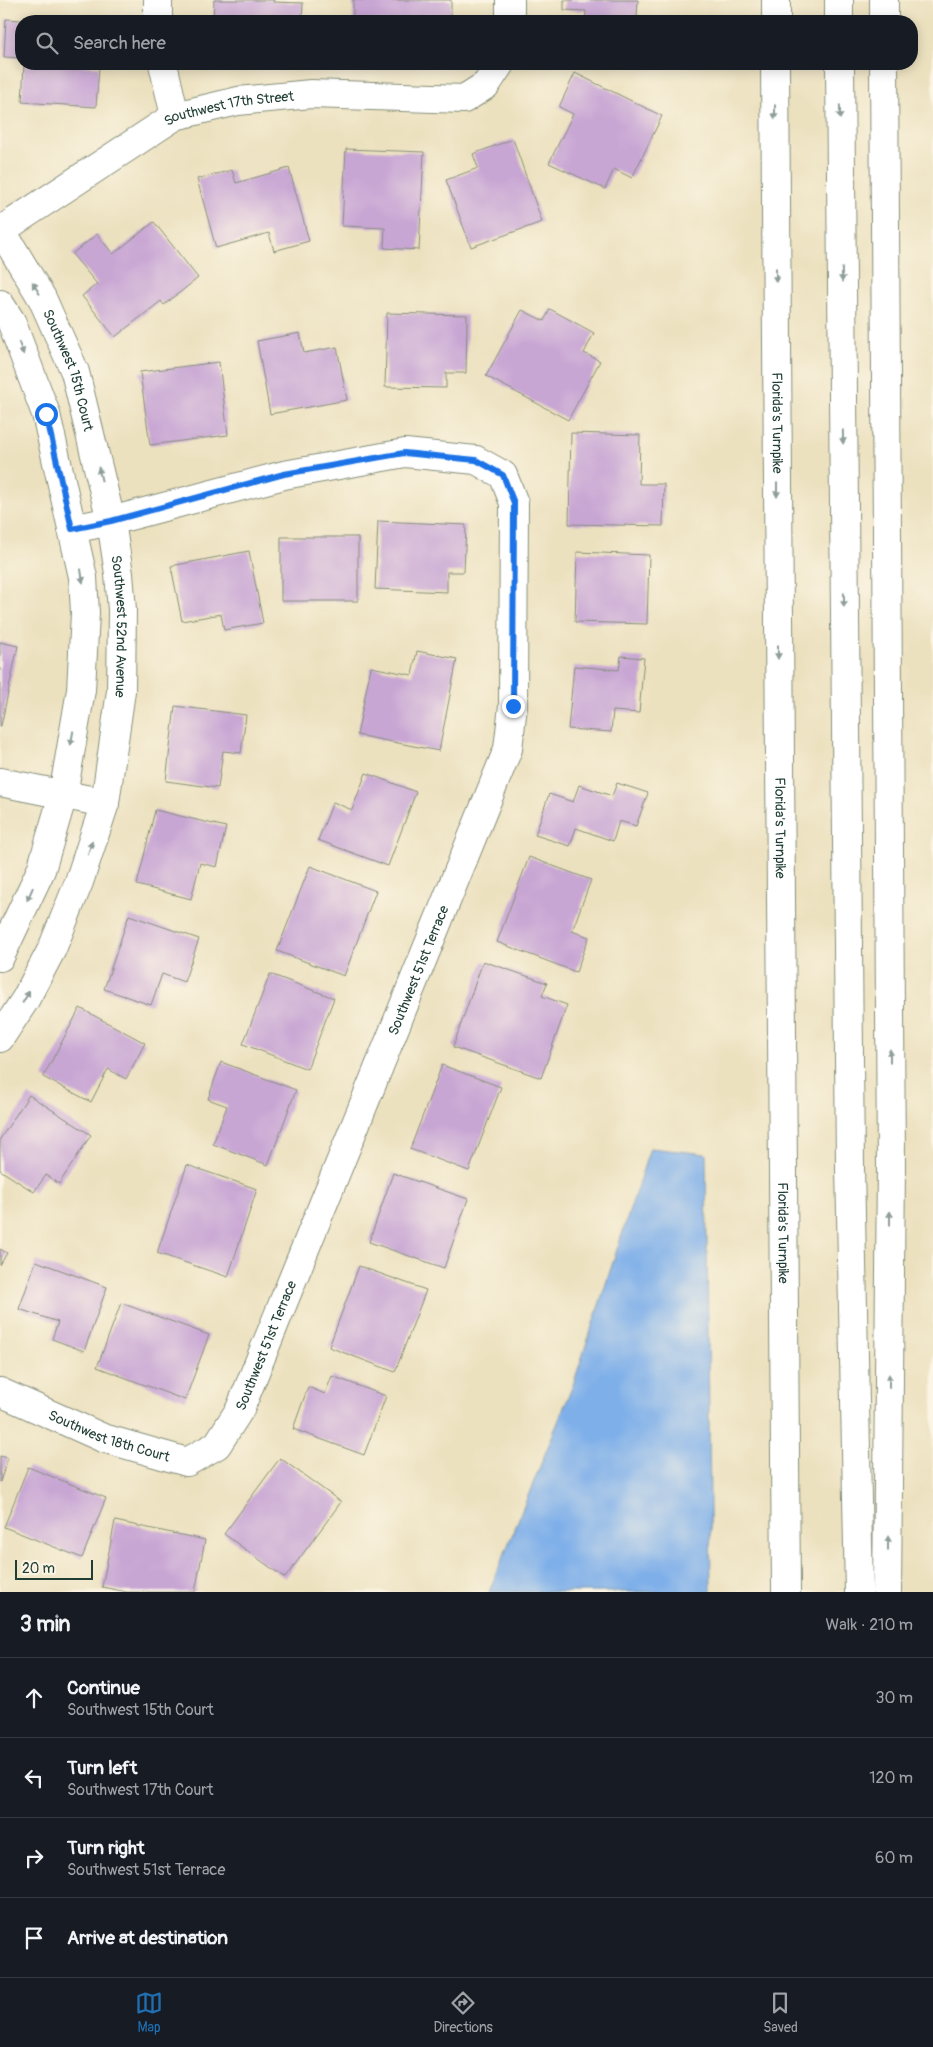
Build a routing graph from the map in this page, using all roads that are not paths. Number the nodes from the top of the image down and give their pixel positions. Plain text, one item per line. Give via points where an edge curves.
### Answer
1 (158, 0) edge
2 (510, 0) edge
3 (776, 0) edge
4 (839, 0) edge
5 (884, 0) edge
6 (158, 15) edge
7 (510, 15) edge
8 (776, 15) edge
9 (839, 15) edge
10 (884, 15) edge
11 (164, 70) edge
12 (775, 70) edge
13 (840, 70) edge
14 (884, 70) edge
15 (493, 74) edge
16 (175, 116) junction
17 (1, 230) edge
18 (0, 304) edge
19 (111, 521) junction
20 (72, 529) junction
21 (0, 782) edge
22 (63, 795) junction
23 (105, 803) junction
24 (0, 957) edge
25 (0, 1038) edge
26 (0, 1392) edge
27 (217, 1445) joint
28 (786, 1592) edge
29 (859, 1592) edge
30 (887, 1592) edge

1 - 6 main road
2 - 7 main road
3 - 8 main road
4 - 9 main road
5 - 10 main road
11 - 16 main road
12 -> 28 main road, Florida's Turnpike
13 -> 29 main road via 850,1167
30 -> 14 main road via 891,1167
15 - 16 main road, Southwest 17th Street via 464,98 311,94 238,101
16 - 17 main road, Southwest 17th Street
19 -> 17 main road, Southwest 15th Court via 75,372 42,298
18 -> 20 main road via 11,321 46,414
19 - 20 main road
19 - 23 main road, Southwest 52nd Avenue via 122,610 121,691
19 - 27 main road, Southwest 51st Terrace via 284,474 404,453 476,460 503,475 514,503 513,706 508,749 240,1409
20 -> 22 main road via 83,577 85,613 80,690
21 - 22 main road
22 - 23 main road
22 -> 24 main road via 40,870
25 -> 23 main road, Southwest 52nd Avenue via 52,949 80,882
26 - 27 main road, Southwest 18th Court via 103,1438 187,1462

